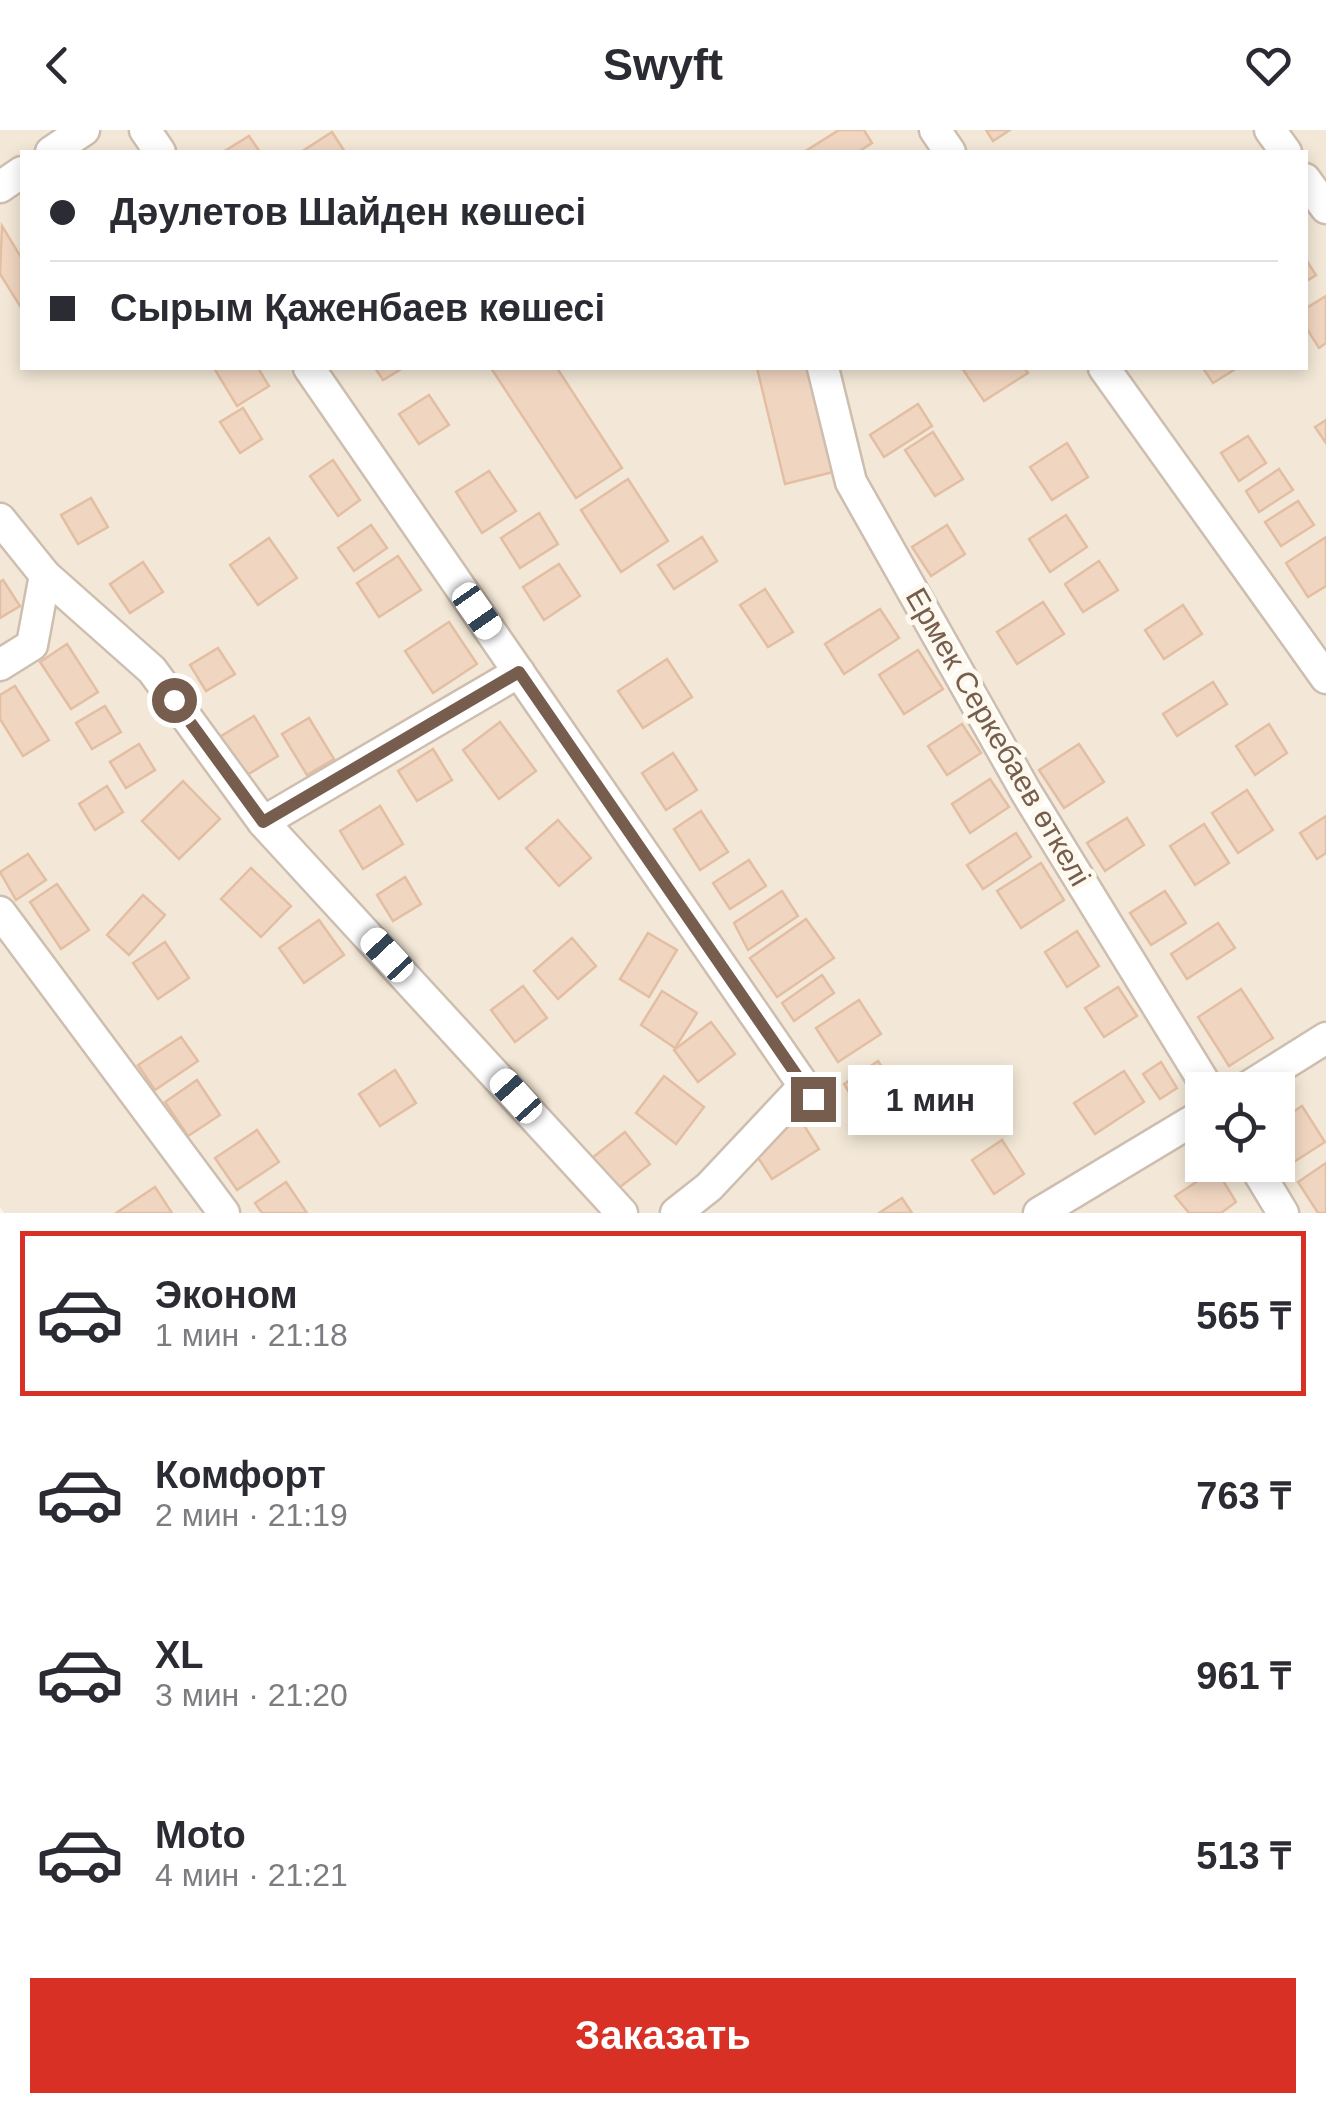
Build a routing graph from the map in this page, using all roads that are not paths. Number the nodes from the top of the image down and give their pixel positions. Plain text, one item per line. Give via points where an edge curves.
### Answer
1 (84, 130) edge
2 (54, 150) edge
3 (1308, 183) edge
4 (1326, 208) edge
5 (309, 370) edge
6 (823, 370) edge
7 (1105, 370) edge
8 (0, 519) edge
9 (46, 575) junction
10 (0, 665) edge
11 (519, 672) junction
12 (1326, 678) edge
13 (263, 822) junction
14 (0, 912) edge
15 (1326, 1038) edge
16 (1198, 1072) edge
17 (1272, 1072) edge
18 (1185, 1125) edge
19 (1264, 1182) edge
20 (224, 1213) edge
21 (622, 1213) edge
22 (676, 1213) edge
23 (1039, 1213) edge
24 (1282, 1213) edge

1 - 2 street
3 - 4 street
5 - 11 street
6 - 16 street, Ермек Серкебаев өткелі via 851,482 1026,792
7 - 12 street
8 - 9 street
9 - 10 street via 32,646
9 - 13 street via 152,670
11 - 13 street
11 - 22 street via 808,1092
13 - 21 street
14 - 20 street
15 - 17 street
18 - 23 street
19 - 24 street

